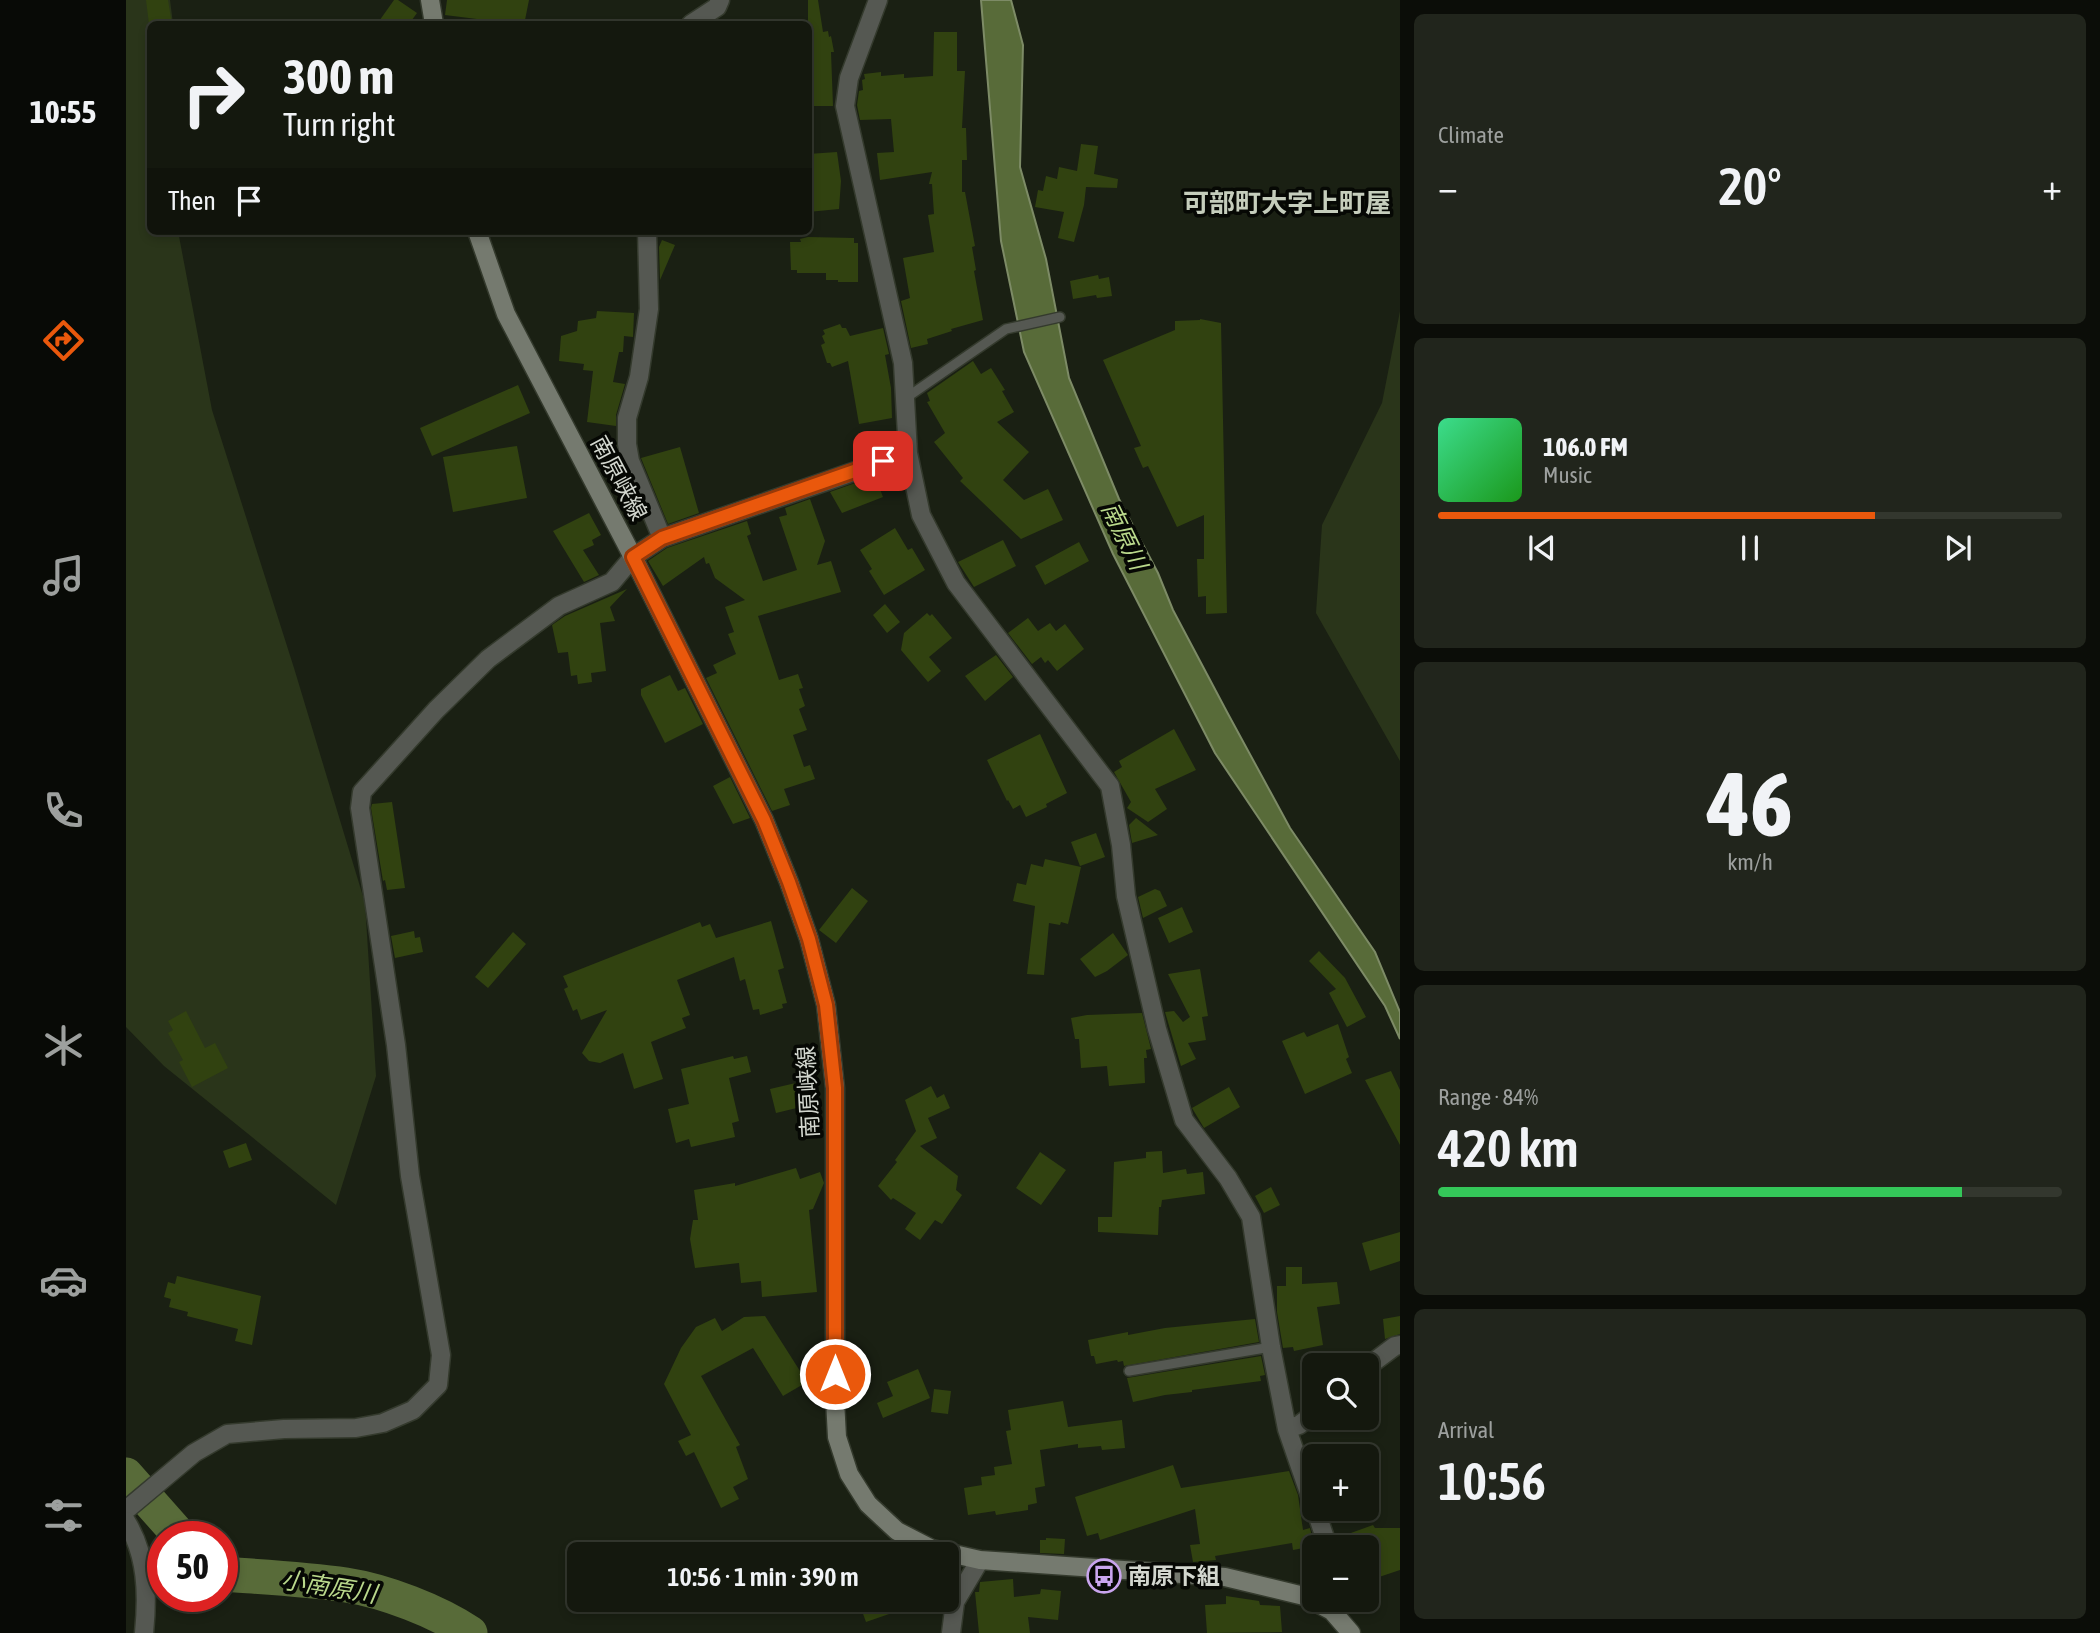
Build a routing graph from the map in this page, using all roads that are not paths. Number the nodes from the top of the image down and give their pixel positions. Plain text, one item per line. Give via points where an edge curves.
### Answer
1 (430, 0) edge
2 (720, 0) edge
3 (878, 0) edge
4 (434, 21) edge
5 (696, 21) edge
6 (478, 235) edge
7 (647, 235) edge
8 (1060, 317) dead end
9 (903, 400) junction
10 (908, 453) junction
11 (662, 538) junction
12 (633, 557) junction
13 (1400, 1345) edge
14 (1270, 1347) junction
15 (1379, 1358) edge
16 (1129, 1371) dead end
17 (1302, 1424) edge
18 (1287, 1429) junction
19 (1302, 1473) edge
20 (128, 1517) edge
21 (980, 1560) junction
22 (1302, 1596) edge
23 (1338, 1612) edge
24 (144, 1633) edge
25 (951, 1633) edge
26 (1351, 1633) edge

1 - 4 main road
2 - 5 street
3 - 9 street via 849,78 845,106 903,363
6 - 12 main road, 南原峡線 via 506,314
7 - 11 street via 649,309 639,377 627,418 627,444
8 - 9 lane via 1006,329
9 - 10 street
10 - 11 street
10 - 14 street via 921,516 956,583 1110,786 1126,896 1157,1029 1184,1120 1251,1217
11 - 12 street
12 - 20 street via 612,582 559,606 488,659 362,793 360,807 396,1045 410,1176 441,1355 438,1385 413,1410 371,1426 227,1434 156,1484
12 - 21 main road, 南原峡線 via 764,820 809,939 826,1005 835,1088 835,1400 837,1437 849,1474 868,1504 897,1531 932,1549
13 - 15 street
14 - 16 lane
14 - 18 street
17 - 18 street
18 - 19 street
20 - 24 street via 141,1553 147,1602
21 - 22 main road, 南原峡線 via 1225,1577
21 - 25 street via 955,1602
23 - 26 main road, 南原峡線

